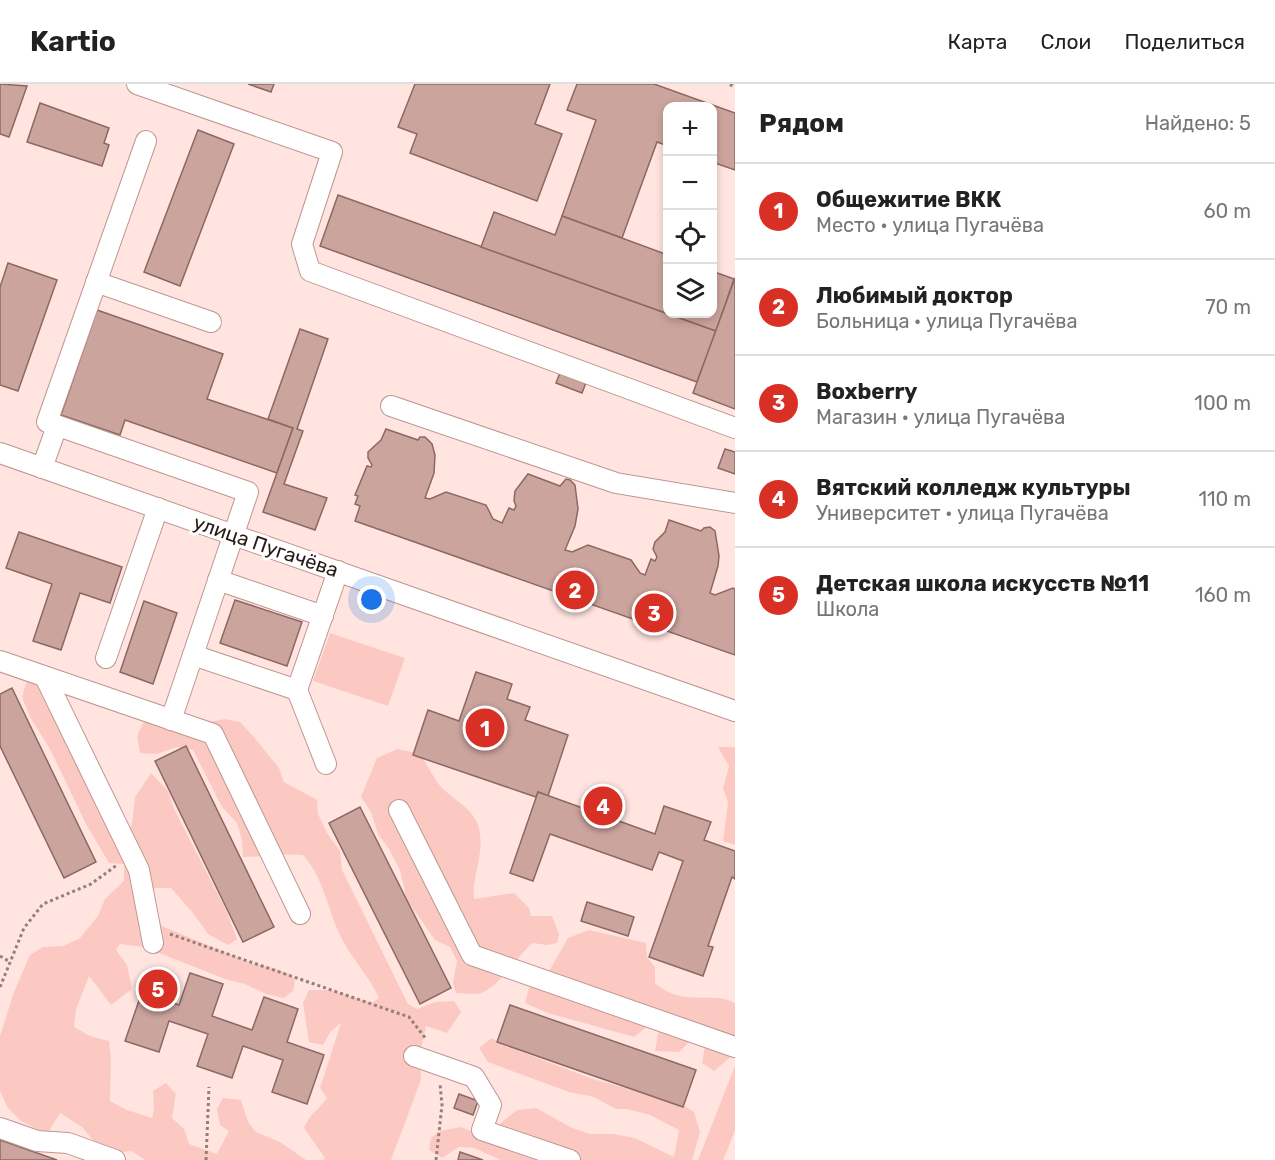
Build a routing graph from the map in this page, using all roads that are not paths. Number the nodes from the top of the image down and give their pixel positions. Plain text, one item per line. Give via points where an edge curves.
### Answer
1 (137, 84) edge
2 (146, 141) dead end
3 (96, 282) junction
4 (211, 322) dead end
5 (391, 406) dead end
6 (57, 426) junction
7 (735, 428) edge
8 (0, 453) edge
9 (42, 468) junction
10 (735, 503) edge
11 (158, 508) junction
12 (233, 535) junction
13 (338, 572) junction
14 (218, 580) junction
15 (323, 616) junction
16 (192, 655) junction
17 (106, 658) dead end
18 (0, 662) edge
19 (45, 677) junction
20 (297, 690) junction
21 (735, 711) edge
22 (171, 720) junction
23 (326, 764) dead end
24 (399, 810) dead end
25 (300, 914) dead end
26 (153, 943) dead end
27 (735, 1047) edge
28 (414, 1056) dead end
29 (0, 1128) edge
30 (115, 1160) edge
31 (570, 1160) edge

1 - 7 street via 332,152 302,244 310,271
2 - 3 street
3 - 4 street
3 - 6 street via 47,422
5 - 10 street via 616,483
6 - 9 street
6 - 12 street via 248,492
8 - 9 street, улица Пугачёва
9 - 11 street, улица Пугачёва
11 - 12 street, улица Пугачёва
11 - 17 street
12 - 13 street, улица Пугачёва
12 - 14 street
13 - 15 street
13 - 21 street, улица Пугачёва
14 - 15 street
14 - 16 street
15 - 20 street
16 - 20 street
16 - 22 street
18 - 19 street
19 - 22 street
19 - 26 street via 139,870
20 - 23 street
22 - 25 street via 213,734
24 - 27 street via 472,955
28 - 31 street via 474,1077 490,1105 482,1130
29 - 30 street via 37,1141 68,1143

